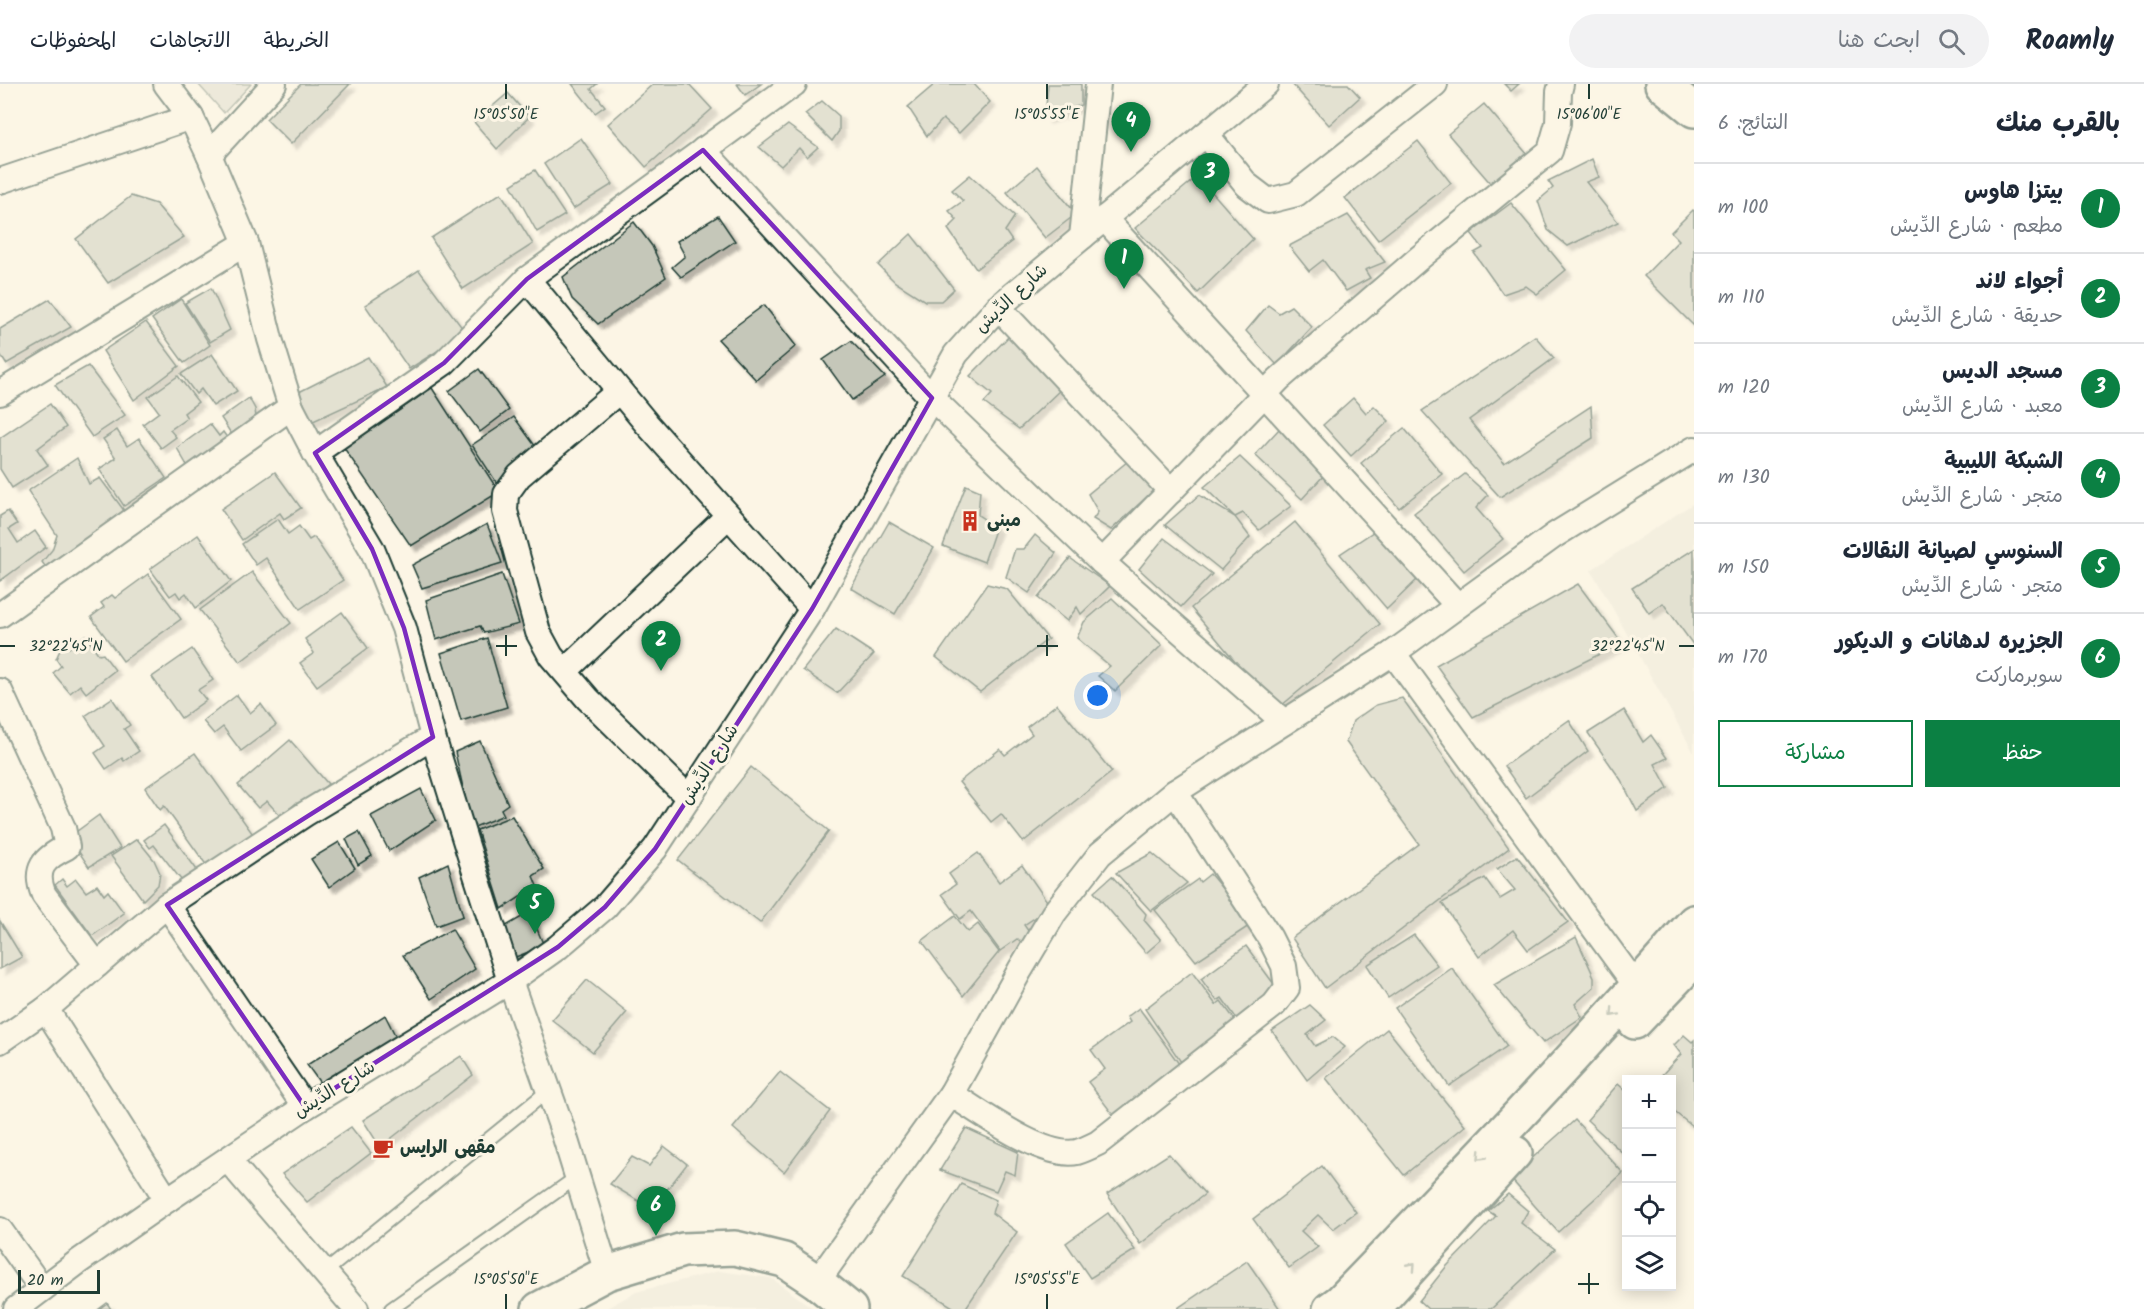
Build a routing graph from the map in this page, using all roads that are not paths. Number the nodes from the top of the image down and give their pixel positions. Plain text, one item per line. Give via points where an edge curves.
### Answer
1 (166, 84) edge
2 (274, 84) edge
3 (794, 84) edge
4 (1098, 84) edge
5 (1266, 84) edge
6 (1435, 84) edge
7 (1562, 84) edge
8 (1662, 84) edge
9 (1694, 110) edge
10 (191, 117) junction
11 (1206, 134) junction
12 (703, 150) junction
13 (209, 155) junction
14 (0, 181) edge
15 (1104, 218) junction
16 (1082, 237) junction
17 (246, 243) junction
18 (527, 279) junction
19 (998, 307) junction
20 (619, 391) junction
21 (0, 393) edge
22 (1265, 394) junction
23 (932, 398) junction
24 (291, 407) junction
25 (1694, 449) edge
26 (315, 453) junction
27 (1171, 491) junction
28 (728, 516) junction
29 (1102, 562) junction
30 (1457, 605) junction
31 (812, 609) junction
32 (0, 615) edge
33 (1393, 653) junction
34 (565, 671) junction
35 (0, 692) edge
36 (1284, 722) junction
37 (433, 737) junction
38 (1175, 792) junction
39 (688, 798) junction
40 (167, 905) junction
41 (1694, 922) edge
42 (1694, 960) edge
43 (97, 965) junction
44 (510, 981) junction
45 (1637, 987) junction
46 (46, 1009) junction
47 (0, 1041) edge
48 (549, 1090) junction
49 (951, 1094) junction
50 (305, 1107) junction
51 (228, 1160) junction
52 (577, 1178) junction
53 (167, 1200) junction
54 (0, 1230) edge
55 (325, 1272) junction
56 (607, 1273) junction
57 (817, 1282) junction
58 (42, 1289) junction
59 (16, 1309) edge
60 (356, 1309) edge
61 (391, 1309) edge
62 (539, 1309) edge
63 (850, 1309) edge
64 (1330, 1309) edge
65 (1373, 1309) edge

1 - 10 street
2 - 13 street
3 - 12 street
4 - 16 street
5 - 11 street, شارع الدِّيسْ
6 - 11 street via 1296,194 1268,201 1247,185
7 - 22 street via 1550,151 1418,259
8 - 9 main road
10 - 13 street
10 - 14 street
11 - 15 street, شارع الدِّيسْ
12 - 18 street
12 - 23 street
13 - 17 street
15 - 16 street, شارع الدِّيسْ
15 - 22 street
16 - 19 street, شارع الدِّيسْ
17 - 21 street
17 - 24 street
18 - 20 street
18 - 26 street via 444,363
19 - 23 street, شارع الدِّيسْ via 956,354
19 - 27 street
20 - 28 street
20 - 34 street via 519,476 506,494 505,511 538,632
22 - 27 street
22 - 30 street
23 - 29 street
23 - 31 street, شارع الدِّيسْ
24 - 26 street
24 - 32 street
25 - 30 street via 1555,535
26 - 37 street via 372,549 405,628
27 - 29 street
28 - 31 street
28 - 34 street
29 - 36 street
30 - 33 street
31 - 39 street, شارع الدِّيسْ
33 - 36 street
33 - 45 street
34 - 39 street
35 - 43 street via 67,841 67,847 46,859 39,873 40,885
36 - 38 street
37 - 40 street via 305,814
37 - 44 street
38 - 49 street via 1100,854 1054,913
38 - 49 street via 1270,938 1284,966 1287,988 1274,1005 1098,1143 1076,1152 1031,1143
39 - 44 street, شارع الدِّيسْ via 655,849 605,907
40 - 43 street
40 - 50 street
41 - 45 main road
65 -> 42 main road
43 - 46 street
44 - 48 street
44 - 50 street, شارع الدِّيسْ
45 -> 64 main road via 1492,1144
46 - 47 street
46 - 53 street
48 - 52 street
48 - 55 lane
49 - 57 street
50 - 51 street, شارع الدِّيسْ
51 - 53 street, شارع الدِّيسْ
51 - 55 street
52 - 56 street
52 - 61 lane
53 - 58 street, شارع الدِّيسْ
54 - 58 street
55 - 60 street
56 - 57 main road via 684,1250 735,1248 784,1260
56 - 62 main road
57 - 63 main road
58 - 59 street, شارع الدِّيسْ

